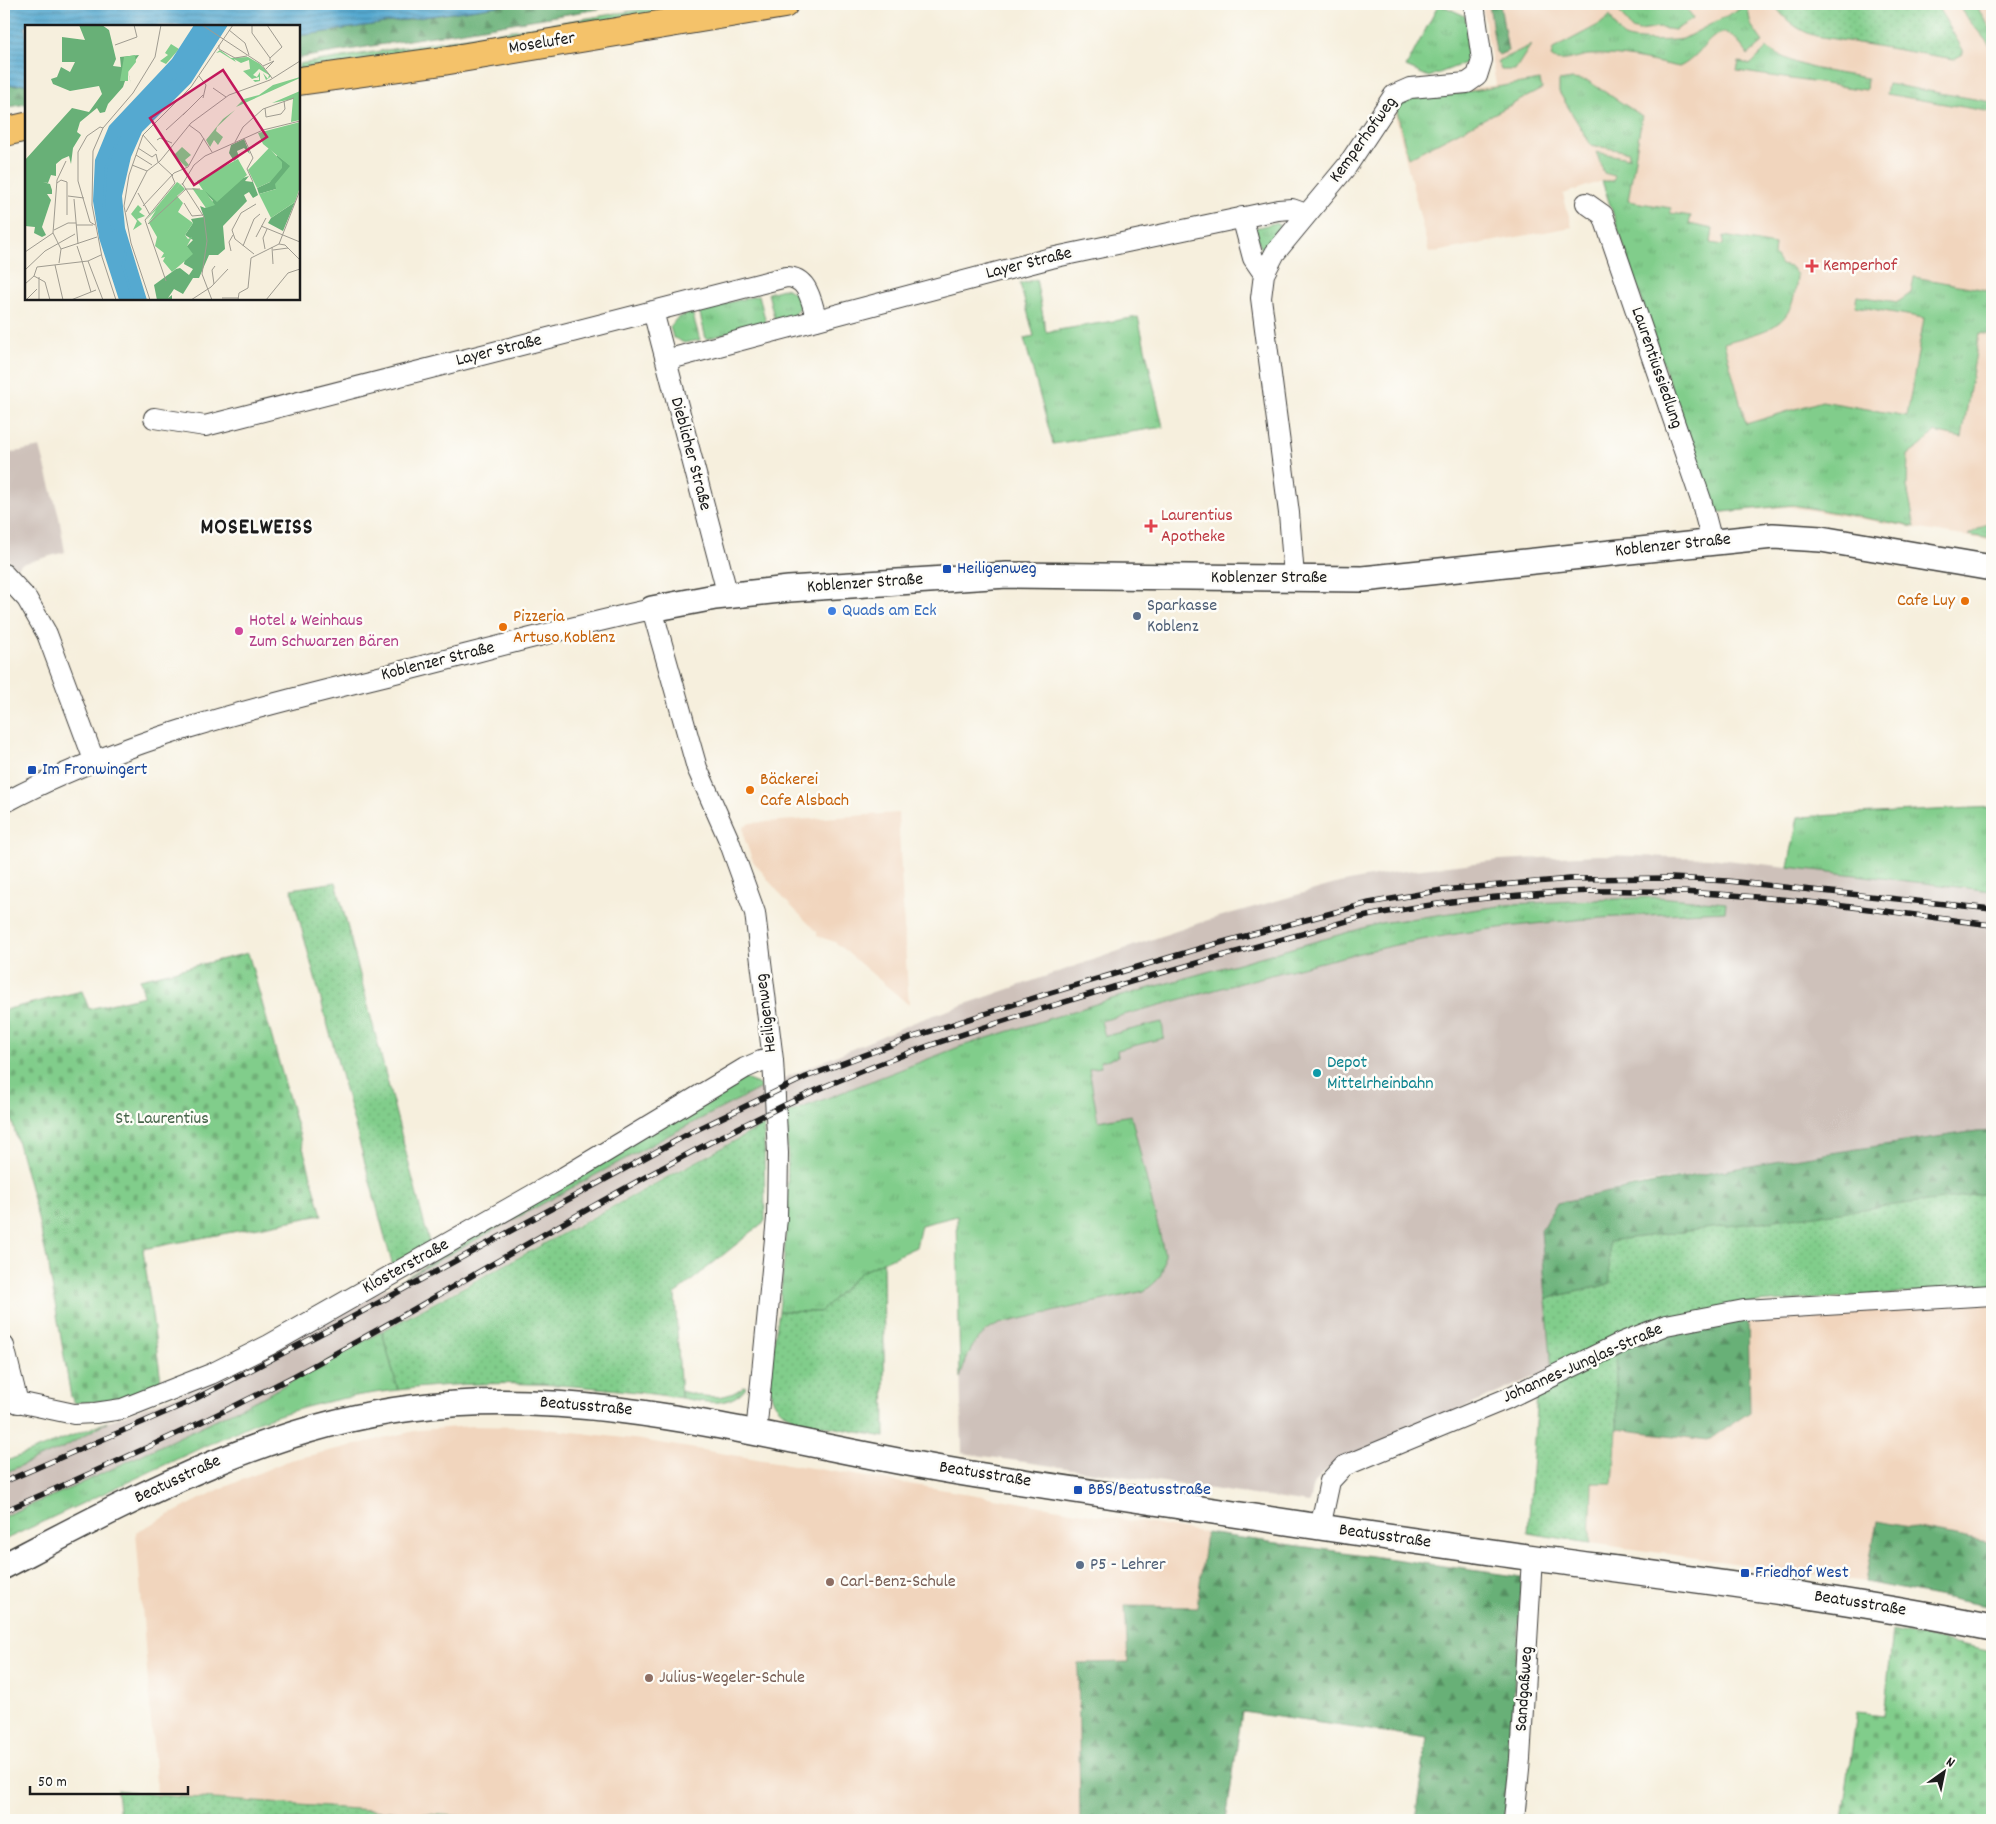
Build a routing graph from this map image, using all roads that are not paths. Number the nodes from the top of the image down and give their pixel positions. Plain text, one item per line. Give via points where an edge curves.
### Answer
1 (784, 4) edge
2 (1474, 4) edge
3 (300, 81) edge
4 (25, 127) edge
5 (4, 132) edge
6 (1586, 203) dead end
7 (1306, 214) junction
8 (1242, 217) junction
9 (1264, 274) junction
10 (653, 311) junction
11 (817, 320) junction
12 (666, 360) junction
13 (154, 418) dead end
14 (1712, 542) junction
15 (1992, 568) edge
16 (4, 574) edge
17 (1294, 577) junction
18 (728, 596) junction
19 (652, 609) junction
20 (94, 760) junction
21 (4, 803) edge
22 (773, 1060) junction
23 (1992, 1295) edge
24 (4, 1346) edge
25 (11, 1401) edge
26 (756, 1434) junction
27 (1320, 1528) junction
28 (1532, 1558) junction
29 (4, 1566) edge
30 (1992, 1628) edge
31 (1514, 1820) edge

1 - 3 main road, Moselufer via 443,61
2 - 7 street, Kemperhofweg via 1482,60 1477,76 1467,83 1398,92 1338,178
4 - 5 main road
6 - 14 street, Laurentiussiedlung via 1604,215 1698,490
7 - 8 street via 1286,209
7 - 9 street, Kemperhofweg via 1275,253
8 - 9 street via 1253,258
8 - 11 street, Layer Straße via 1051,258
9 - 17 street, Kemperhofweg via 1261,298 1289,513
10 - 11 street, Layer Straße via 793,277 805,284
10 - 12 street, Dieblicher Straße
10 - 13 street, Layer Straße via 204,426
11 - 12 street, Layer Straße
12 - 18 street, Dieblicher Straße
14 - 15 street, Koblenzer Straße via 1773,536 1804,537
14 - 17 street, Koblenzer Straße via 1363,579
16 - 20 street via 27,599 47,634
17 - 18 street, Koblenzer Straße via 1006,575
18 - 19 street, Koblenzer Straße
19 - 20 street, Koblenzer Straße via 265,705
19 - 22 street, Heiligenweg via 696,768 728,838 755,913
20 - 21 street, Koblenzer Straße
22 - 25 street, Klosterstraße via 752,1065 712,1086 564,1177 269,1345 210,1374 122,1409 74,1414
22 - 26 street, Heiligenweg via 778,1153 777,1218
23 - 27 street, Johannes-Junglas-Straße via 1744,1310 1666,1325 1623,1342 1506,1399 1344,1466 1330,1481
24 - 25 street, Klosterstraße
26 - 27 street, Beatusstraße via 982,1476
26 - 29 street, Beatusstraße via 640,1412 527,1402 462,1403 378,1412 303,1430 219,1461 108,1512
27 - 28 street, Beatusstraße
28 - 30 street, Beatusstraße via 1864,1604
28 - 31 street, Sandgaßweg

